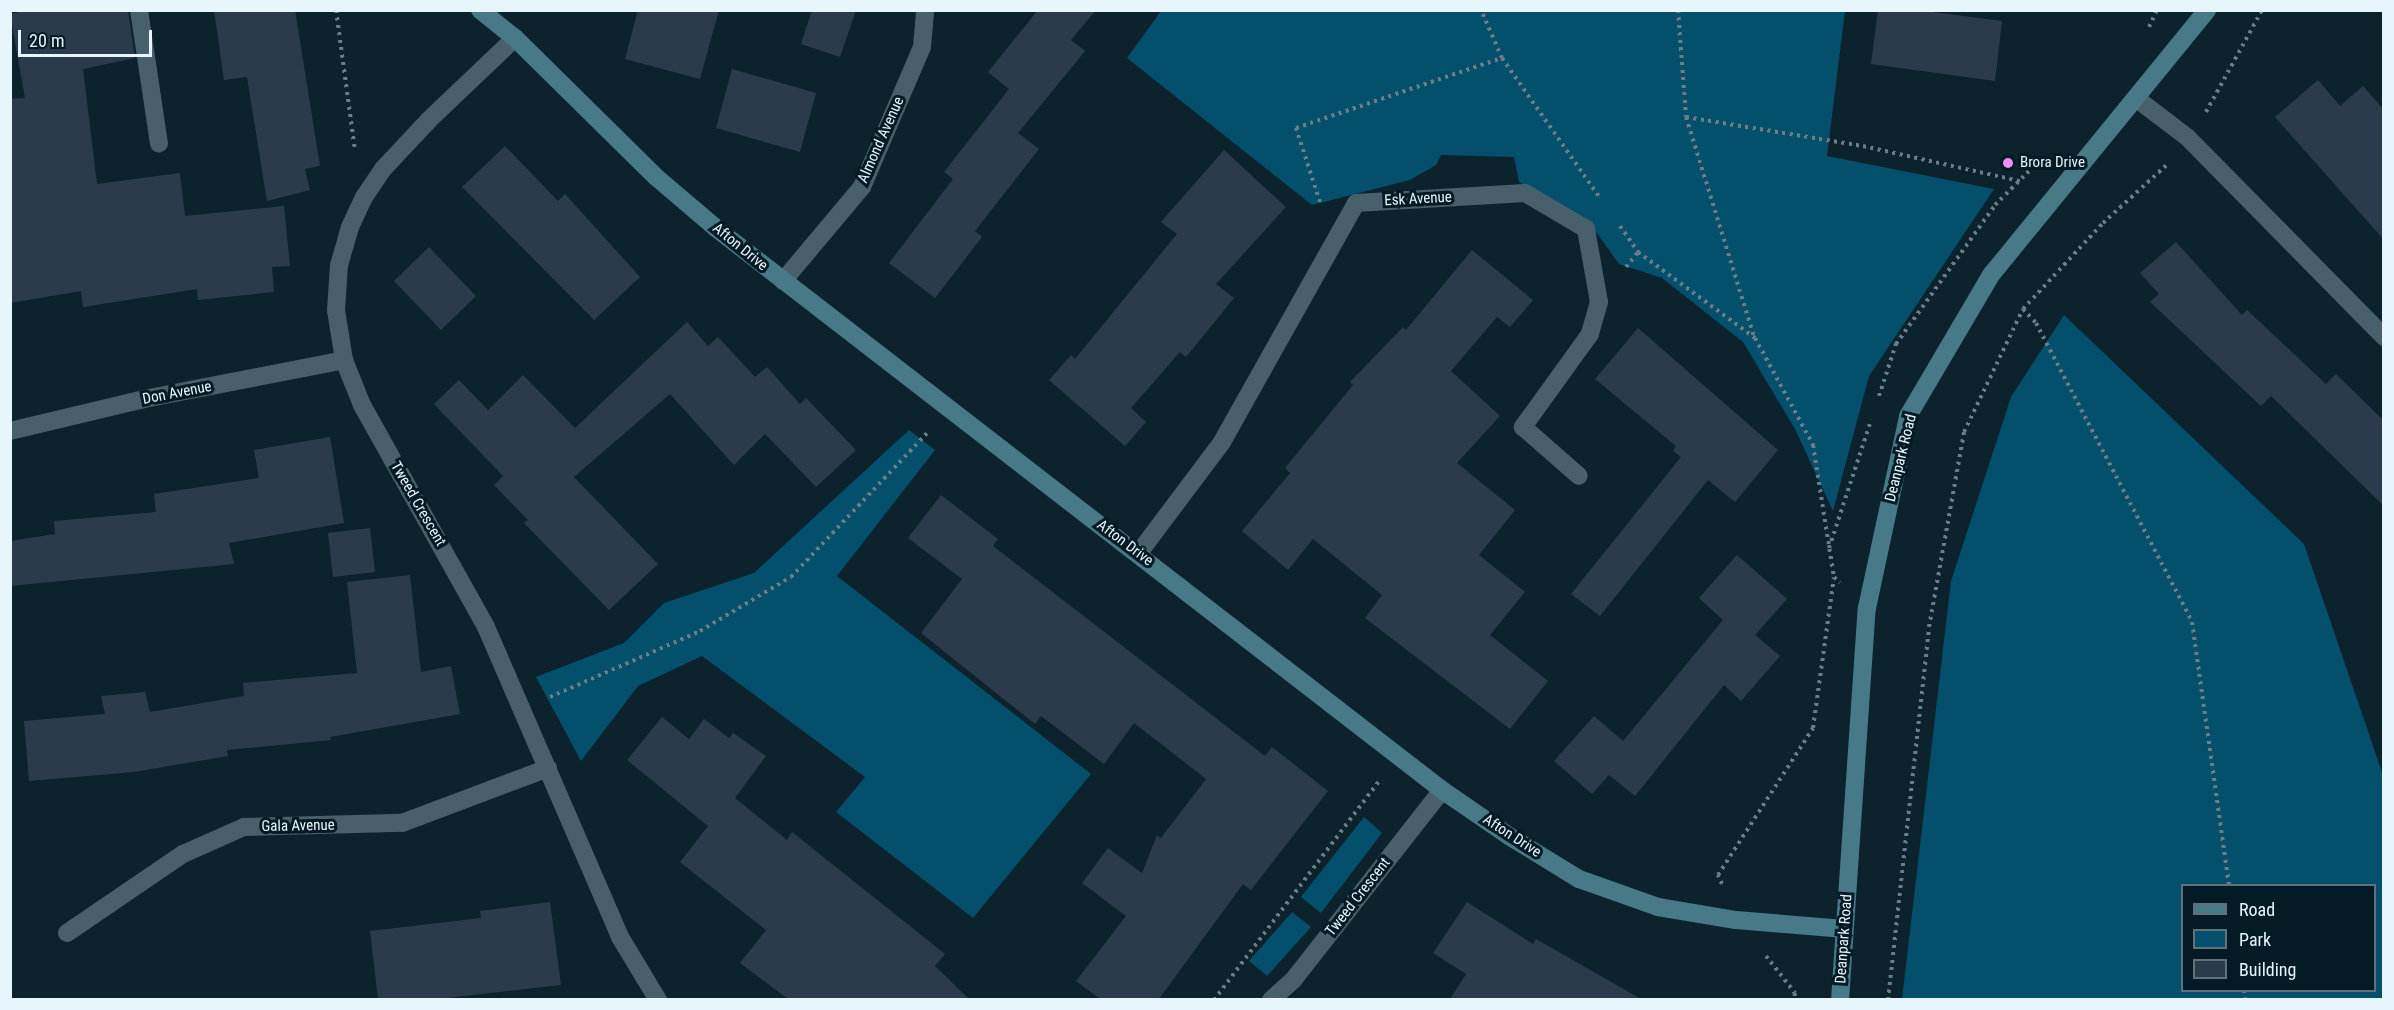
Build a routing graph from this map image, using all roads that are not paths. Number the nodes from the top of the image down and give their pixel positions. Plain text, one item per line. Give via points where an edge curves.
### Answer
1 (139, 10) edge
2 (480, 10) edge
3 (926, 10) edge
4 (2206, 10) edge
5 (515, 38) junction
6 (2136, 99) junction
7 (159, 144) dead end
8 (783, 281) junction
9 (2384, 337) edge
10 (344, 360) junction
11 (10, 431) edge
12 (1579, 476) dead end
13 (1138, 554) junction
14 (548, 768) junction
15 (1442, 790) junction
16 (1845, 929) junction
17 (68, 933) dead end
18 (658, 999) edge
19 (1271, 999) edge
20 (1840, 999) edge

1 - 7 street
2 - 5 street, Afton Drive
3 - 8 street, Almond Avenue via 922,47 862,187
4 - 6 street, Deanpark Road
5 - 8 street, Afton Drive via 656,177
5 - 10 street, Tweed Crescent via 424,125 383,169 362,202 339,265 336,310
6 - 9 street via 2192,142
6 - 16 street, Deanpark Road via 1992,275 1908,416 1867,608
8 - 13 street, Afton Drive
10 - 11 street, Don Avenue
10 - 14 street, Tweed Crescent via 362,405 486,627
12 - 13 street, Esk Avenue via 1523,427 1590,334 1599,302 1586,229 1525,193 1356,203 1222,442
13 - 15 street, Afton Drive
14 - 17 street, Gala Avenue via 402,824 244,827 183,854
14 - 18 street, Tweed Crescent via 620,937
15 - 16 street, Afton Drive via 1579,879 1658,907 1736,920
15 - 19 street, Tweed Crescent via 1294,979
16 - 20 street, Deanpark Road

